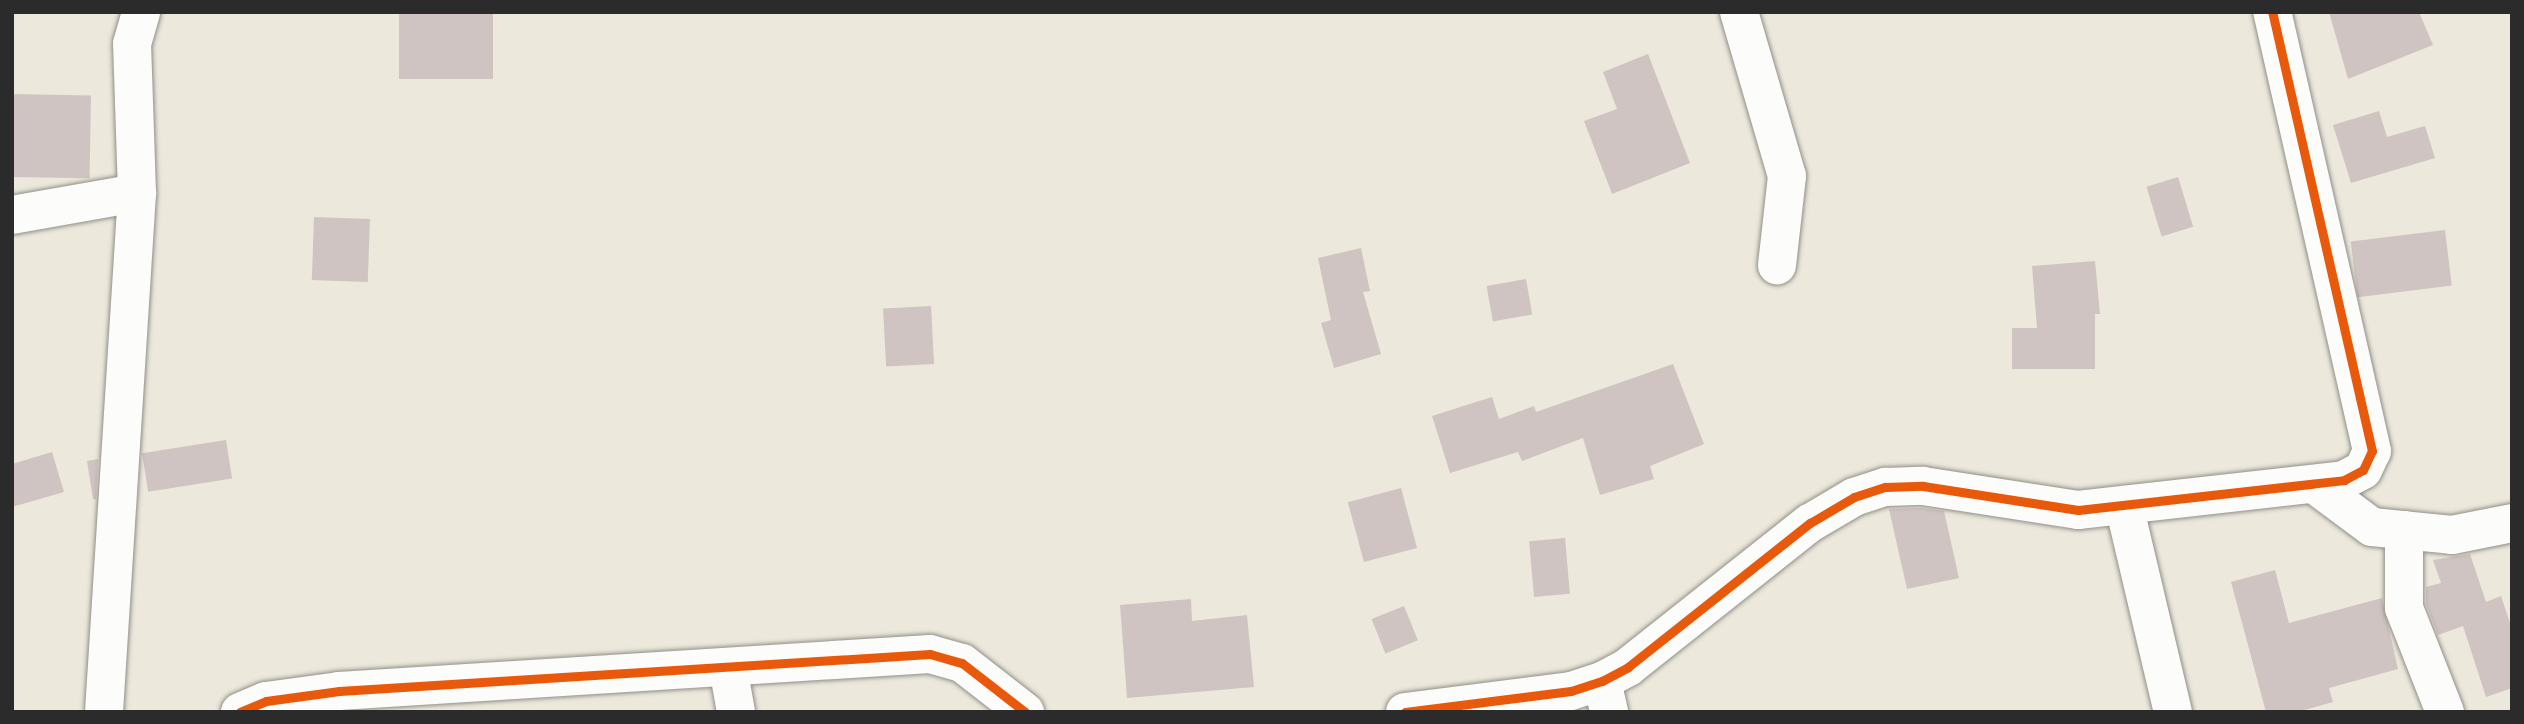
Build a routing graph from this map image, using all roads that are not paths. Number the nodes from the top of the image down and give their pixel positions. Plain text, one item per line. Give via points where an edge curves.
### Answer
1 (141, 12) edge
2 (1740, 12) edge
3 (2273, 12) edge
4 (137, 192) junction
5 (12, 215) edge
6 (1777, 265) dead end
7 (2314, 484) junction
8 (2124, 505) junction
9 (2512, 523) edge
10 (2404, 530) junction
11 (729, 667) junction
12 (538, 695) edge
13 (1605, 696) edge
14 (258, 708) edge
15 (104, 712) edge
16 (736, 712) edge
17 (1025, 712) edge
18 (1405, 712) edge
19 (2173, 712) edge
20 (2445, 712) edge

1 - 4 street via 132,44
2 - 6 street via 1787,176
3 - 7 street via 2372,451 2363,470 2344,480
4 - 5 street
4 - 15 street
7 - 8 street
7 - 10 street via 2372,527
8 - 13 street via 2048,508 1923,486 1885,487 1854,497 1810,523 1628,667
8 - 19 street
9 - 10 street via 2452,535
10 - 20 street via 2404,608
11 - 12 street
11 - 16 street
11 - 17 street via 930,654 962,663
12 - 14 street via 339,691
13 - 18 street via 1571,691

